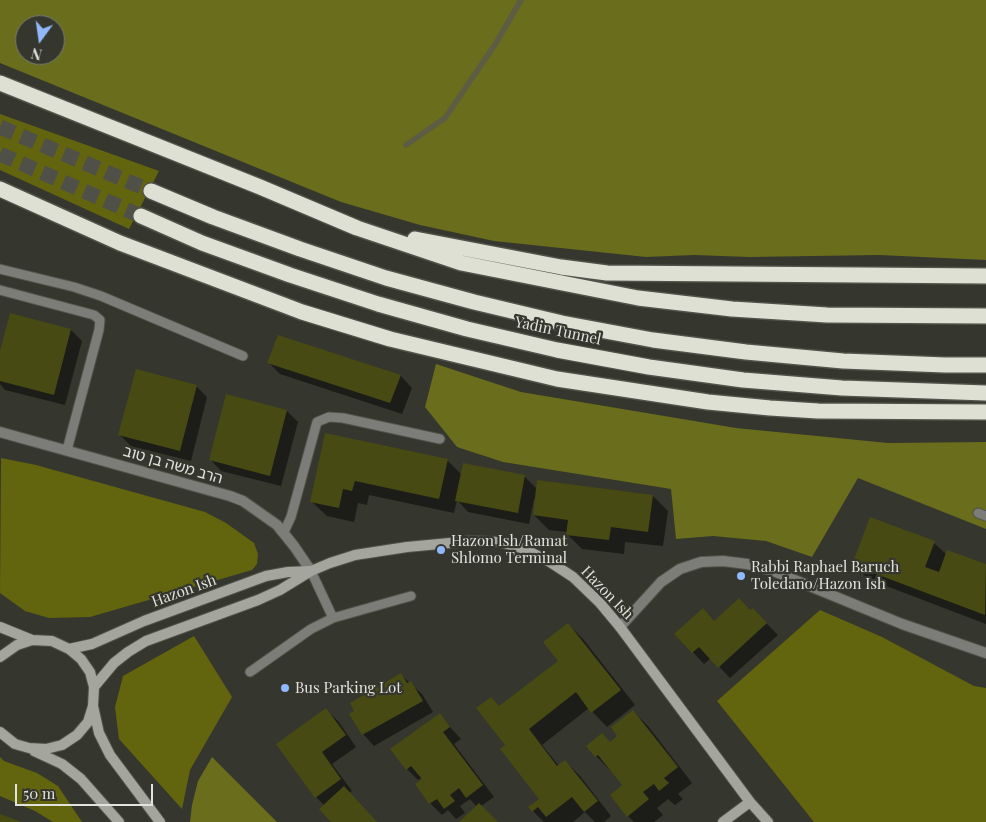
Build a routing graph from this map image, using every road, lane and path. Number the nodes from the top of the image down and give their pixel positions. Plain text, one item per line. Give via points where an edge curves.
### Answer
1 (0, 83) edge
2 (0, 189) edge
3 (151, 191) tunnel mouth
4 (141, 216) tunnel mouth
5 (357, 228) junction
6 (0, 269) edge
7 (986, 276) edge
8 (0, 290) edge
9 (986, 316) edge
10 (243, 356) dead end
11 (986, 365) edge
12 (986, 393) edge
13 (986, 412) edge
14 (0, 432) edge
15 (440, 439) dead end
16 (67, 450) junction
17 (284, 532) junction
18 (311, 571) junction
19 (411, 596) dead end
20 (333, 618) junction
21 (0, 626) edge
22 (620, 627) junction
23 (32, 640) junction
24 (69, 649) junction
25 (986, 653) edge
26 (0, 657) edge
27 (250, 672) dead end
28 (94, 687) junction
29 (93, 706) junction
30 (0, 732) edge
31 (29, 748) junction
32 (750, 802) junction
33 (119, 822) edge
34 (160, 822) edge
35 (723, 822) edge
36 (768, 822) edge

1 - 5 highway
2 - 13 highway via 120,243 302,312 390,339 557,378 708,402 770,408
3 - 11 highway, Yadin Tunnel via 300,249 386,278 562,323 653,340 746,352 843,361
4 - 12 highway, Yadin Tunnel via 202,243 378,304 556,350 743,380 842,388
5 - 7 highway via 607,273
5 - 9 highway via 461,263 638,298 732,310 827,315
6 - 10 lane via 101,296
8 - 16 lane via 94,315 100,320
14 - 16 street, הרב משה בן טוב
15 - 17 lane via 342,418 329,417 317,422
16 - 17 street, הרב משה בן טוב via 230,496 254,508
17 - 18 street, הרב משה בן טוב
18 - 20 lane
18 - 22 street, Hazon Ish via 355,555 377,551 460,542 500,542 536,554 562,569 600,603
18 - 24 street, Hazon Ish via 266,576 92,644
18 - 28 street, Hazon Ish via 258,600 146,641 114,663
19 - 20 lane
20 - 27 lane via 310,629
21 - 23 street
22 - 25 street via 661,582 680,569 701,562 723,561 773,571 902,624
22 - 32 street, Hazon Ish
23 - 24 street via 52,641
23 - 26 street via 17,645
24 - 28 street via 90,672
28 - 29 street
29 - 31 street via 88,722 77,735 46,749
29 - 34 street via 99,733 110,755
30 - 31 street via 15,744
31 - 33 street via 62,764 81,779
32 - 35 street
32 - 36 street, Hazon Ish

